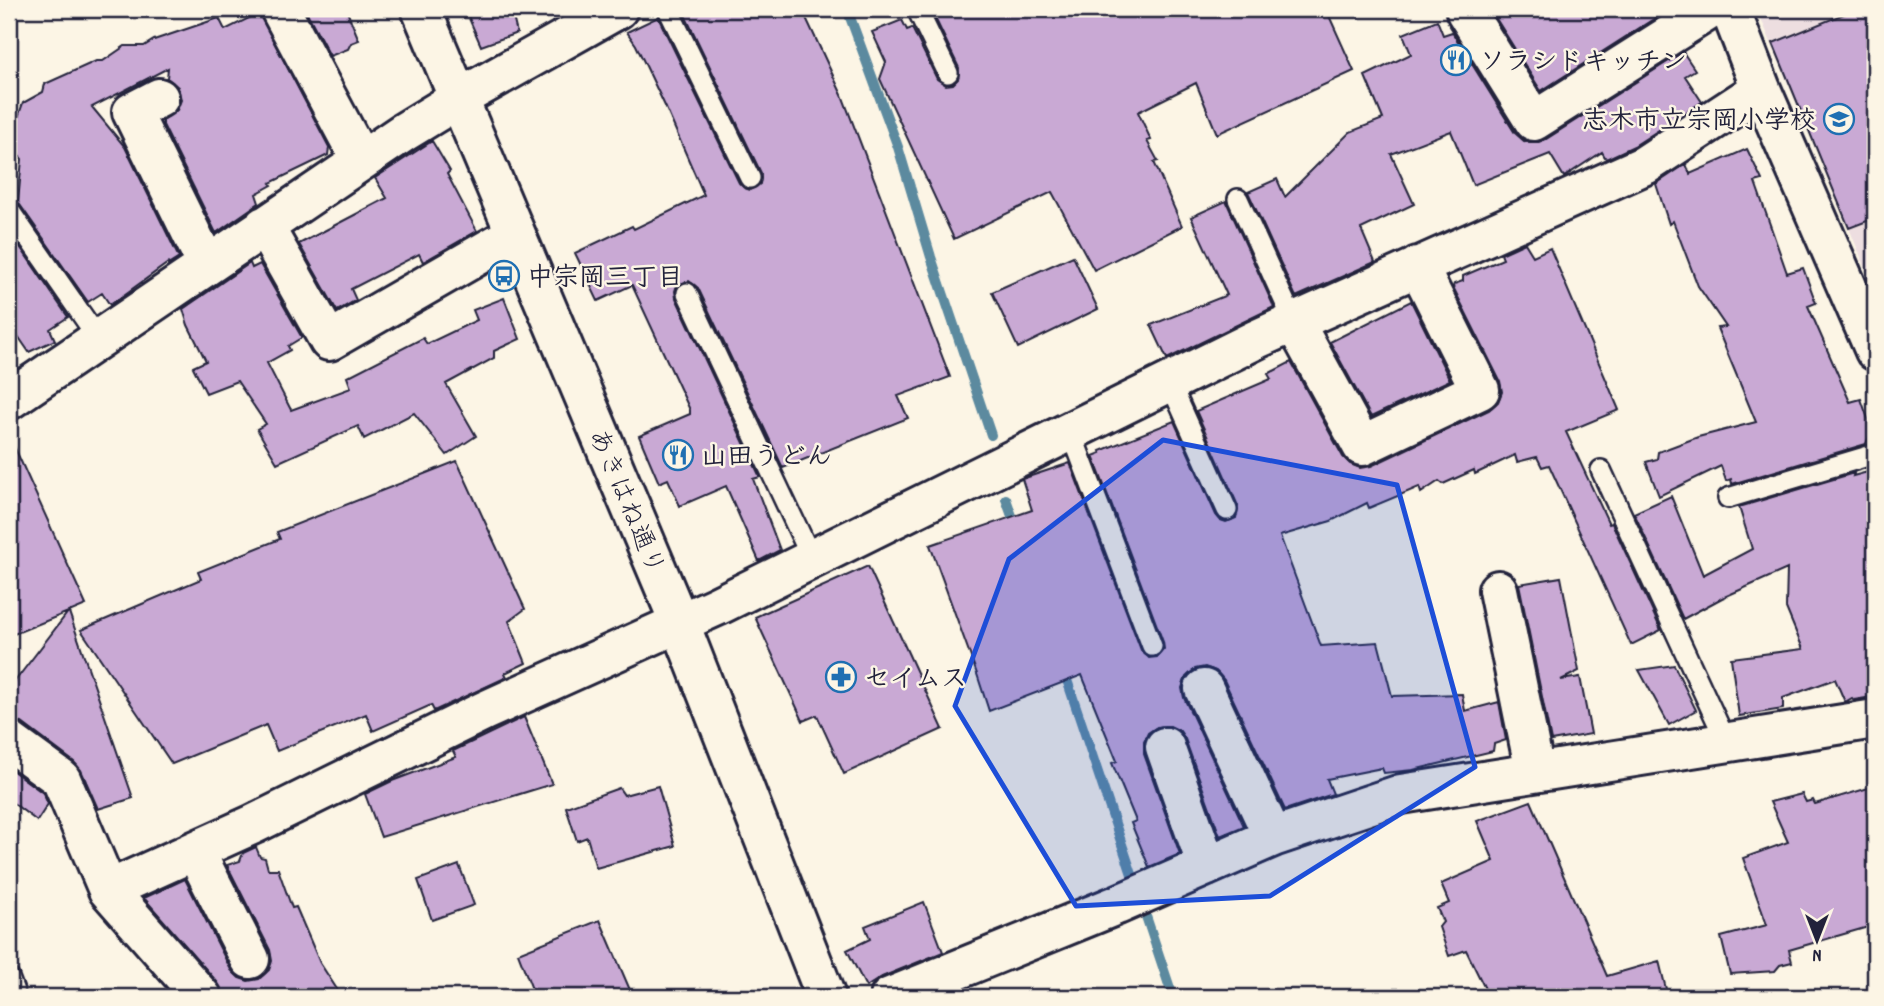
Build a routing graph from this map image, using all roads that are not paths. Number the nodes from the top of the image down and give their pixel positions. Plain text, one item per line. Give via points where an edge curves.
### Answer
1 (280, 9) edge
2 (421, 9) edge
3 (618, 9) edge
4 (668, 9) edge
5 (918, 9) edge
6 (1471, 9) edge
7 (1712, 9) edge
8 (1730, 9) edge
9 (948, 73) dead end
10 (1761, 89) junction
11 (159, 98) dead end
12 (458, 99) junction
13 (361, 161) junction
14 (750, 178) dead end
15 (1238, 199) dead end
16 (9, 210) edge
17 (264, 226) junction
18 (515, 234) junction
19 (207, 265) junction
20 (1418, 266) junction
21 (687, 293) dead end
22 (1294, 322) junction
23 (97, 338) junction
24 (1875, 351) edge
25 (1170, 383) junction
26 (9, 400) edge
27 (1071, 432) junction
28 (1875, 454) edge
29 (1601, 470) dead end
30 (1728, 498) dead end
31 (1227, 510) dead end
32 (812, 559) junction
33 (1498, 590) dead end
34 (680, 624) junction
35 (1152, 646) dead end
36 (1204, 689) dead end
37 (1875, 719) edge
38 (9, 741) edge
39 (1726, 741) junction
40 (1165, 747) dead end
41 (1535, 772) junction
42 (1273, 838) junction
43 (195, 851) junction
44 (1207, 866) junction
45 (108, 890) junction
46 (250, 959) dead end
47 (9, 978) edge
48 (16, 997) edge
49 (202, 997) edge
50 (826, 997) edge
51 (890, 997) edge

1 - 13 street
2 - 12 street, あきはね通り
3 - 12 street
4 - 14 lane
5 - 9 lane
6 - 7 street via 1466,12 1534,121
8 - 10 street
10 - 20 street via 1645,165
10 - 24 street
11 - 19 street via 132,112
12 - 13 street
12 - 18 street, あきはね通り
13 - 17 street
15 - 22 lane
16 - 23 lane
17 - 18 street via 329,341
17 - 19 street
18 - 34 street, あきはね通り
19 - 23 street
20 - 22 street
20 - 22 street via 1480,390 1362,446
21 - 32 lane
22 - 25 street
23 - 26 street
25 - 27 street
25 - 31 lane
27 - 32 street
27 - 35 lane
28 - 30 lane
29 - 39 lane
32 - 34 street
33 - 41 street
34 - 43 street
34 - 50 street, あきはね通り
36 - 42 street
37 - 39 street
38 - 45 street via 61,779
39 - 41 street
40 - 44 street
41 - 42 street via 1401,794
42 - 44 street
43 - 45 street
43 - 46 street
44 - 51 street
45 - 49 street
47 - 48 lane

